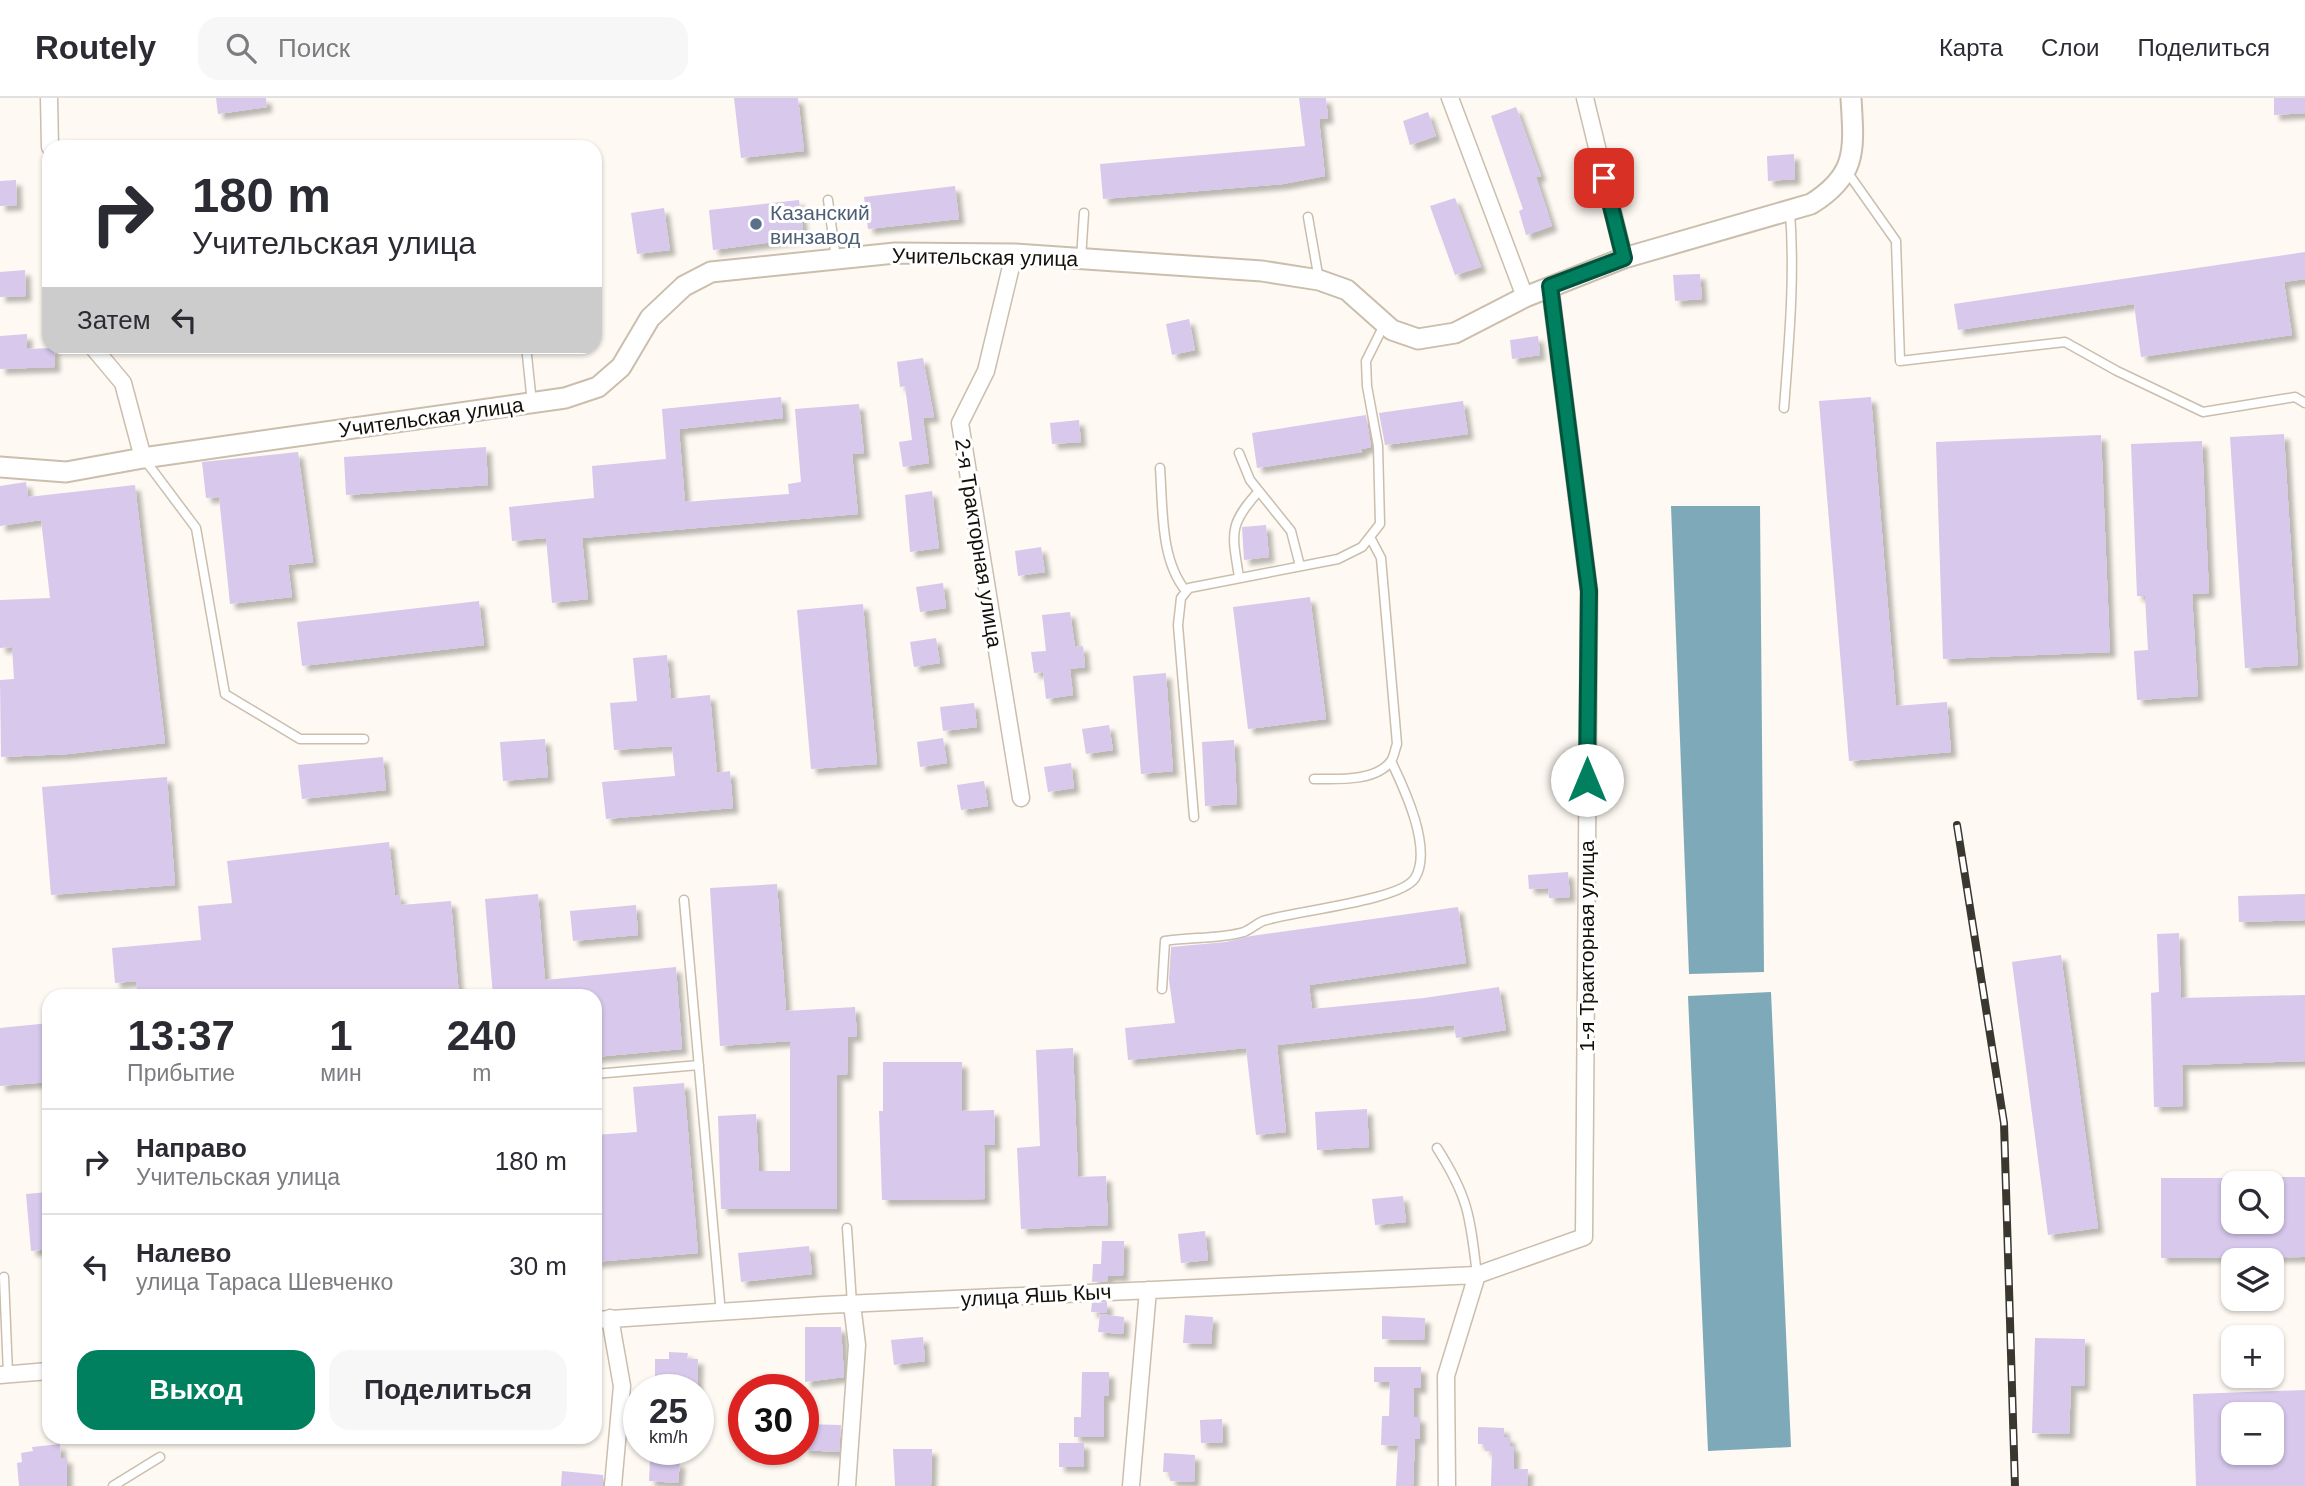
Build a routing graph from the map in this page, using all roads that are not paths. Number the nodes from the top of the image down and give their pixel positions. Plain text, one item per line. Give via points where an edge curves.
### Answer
1 (49, 98) edge
2 (1450, 98) edge
3 (1585, 98) edge
4 (1852, 98) edge
5 (50, 140) edge
6 (1847, 173) junction
7 (828, 200) dead end
8 (1790, 212) junction
9 (1084, 213) dead end
10 (1308, 217) dead end
11 (1014, 254) junction
12 (1624, 258) junction
13 (836, 259) junction
14 (1081, 259) junction
15 (1319, 280) junction
16 (1550, 286) junction
17 (1525, 297) junction
18 (1385, 323) junction
19 (98, 354) edge
20 (527, 354) edge
21 (2305, 402) edge
22 (532, 403) junction
23 (1784, 408) dead end
24 (1239, 453) dead end
25 (143, 458) junction
26 (0, 467) edge
27 (1160, 468) dead end
28 (1259, 491) junction
29 (1370, 537) junction
30 (1300, 566) junction
31 (1239, 577) junction
32 (1186, 592) junction
33 (364, 739) dead end
34 (1391, 761) junction
35 (1314, 779) dead end
36 (1021, 798) dead end
37 (1194, 817) dead end
38 (684, 900) dead end
39 (1163, 989) dead end
40 (699, 1065) junction
41 (602, 1073) edge
42 (1437, 1148) dead end
43 (846, 1228) dead end
44 (1477, 1275) junction
45 (4, 1276) dead end
46 (1148, 1290) junction
47 (852, 1304) junction
48 (721, 1314) junction
49 (603, 1319) edge
50 (42, 1372) edge
51 (4, 1375) edge
52 (160, 1457) dead end
53 (113, 1486) edge
54 (613, 1486) edge
55 (847, 1486) edge
56 (1131, 1486) edge
57 (1447, 1486) edge

1 - 5 street
2 - 17 street
3 - 12 street
4 - 6 street via 1852,155
6 - 8 street, Учительская улица via 1832,192
6 - 21 lane via 1896,241 1900,361 2065,342 2203,412 2295,397
7 - 13 lane
8 - 12 street, Учительская улица
8 - 23 lane via 1794,270
9 - 14 lane
10 - 15 lane
11 - 13 street, Учительская улица via 895,253
11 - 14 street, Учительская улица
11 - 36 street, 2-я Тракторная улица via 986,371 960,423
12 - 16 street, Учительская улица
13 - 22 street, Учительская улица via 711,272 684,286 650,318 621,367 598,387
14 - 15 street, Учительская улица via 1262,271
15 - 18 street, Учительская улица via 1347,290
16 - 17 street, Учительская улица
16 - 44 street, 1-я Тракторная улица via 1589,591 1584,1237
17 - 18 street, Учительская улица via 1455,333 1418,339
18 - 29 lane via 1366,361 1378,446 1380,524
19 - 25 street via 122,383
20 - 22 lane
22 - 25 street, Учительская улица
24 - 28 lane
25 - 26 street, Учительская улица via 66,472
25 - 33 lane via 196,527 225,694 300,739
27 - 32 lane via 1174,577
28 - 30 lane via 1291,531
28 - 31 lane via 1237,517
29 - 30 lane via 1362,547 1338,559
29 - 34 lane via 1381,558 1397,744
30 - 31 lane
31 - 32 lane
32 - 37 lane via 1178,625
34 - 35 lane via 1356,778
34 - 39 lane via 1415,818 1417,875 1408,887 1262,921 1244,932 1165,941
38 - 40 lane
40 - 41 lane
40 - 48 lane
42 - 44 lane via 1460,1184 1469,1213
43 - 47 lane
44 - 46 street, улица Яшь Кыч
44 - 57 street via 1446,1376
45 - 51 lane
46 - 47 street, улица Яшь Кыч
46 - 56 street
47 - 48 street, улица Яшь Кыч
47 - 55 street via 857,1345
48 - 49 street, улица Яшь Кыч
49 - 54 street via 622,1386
50 - 51 street
52 - 53 lane

